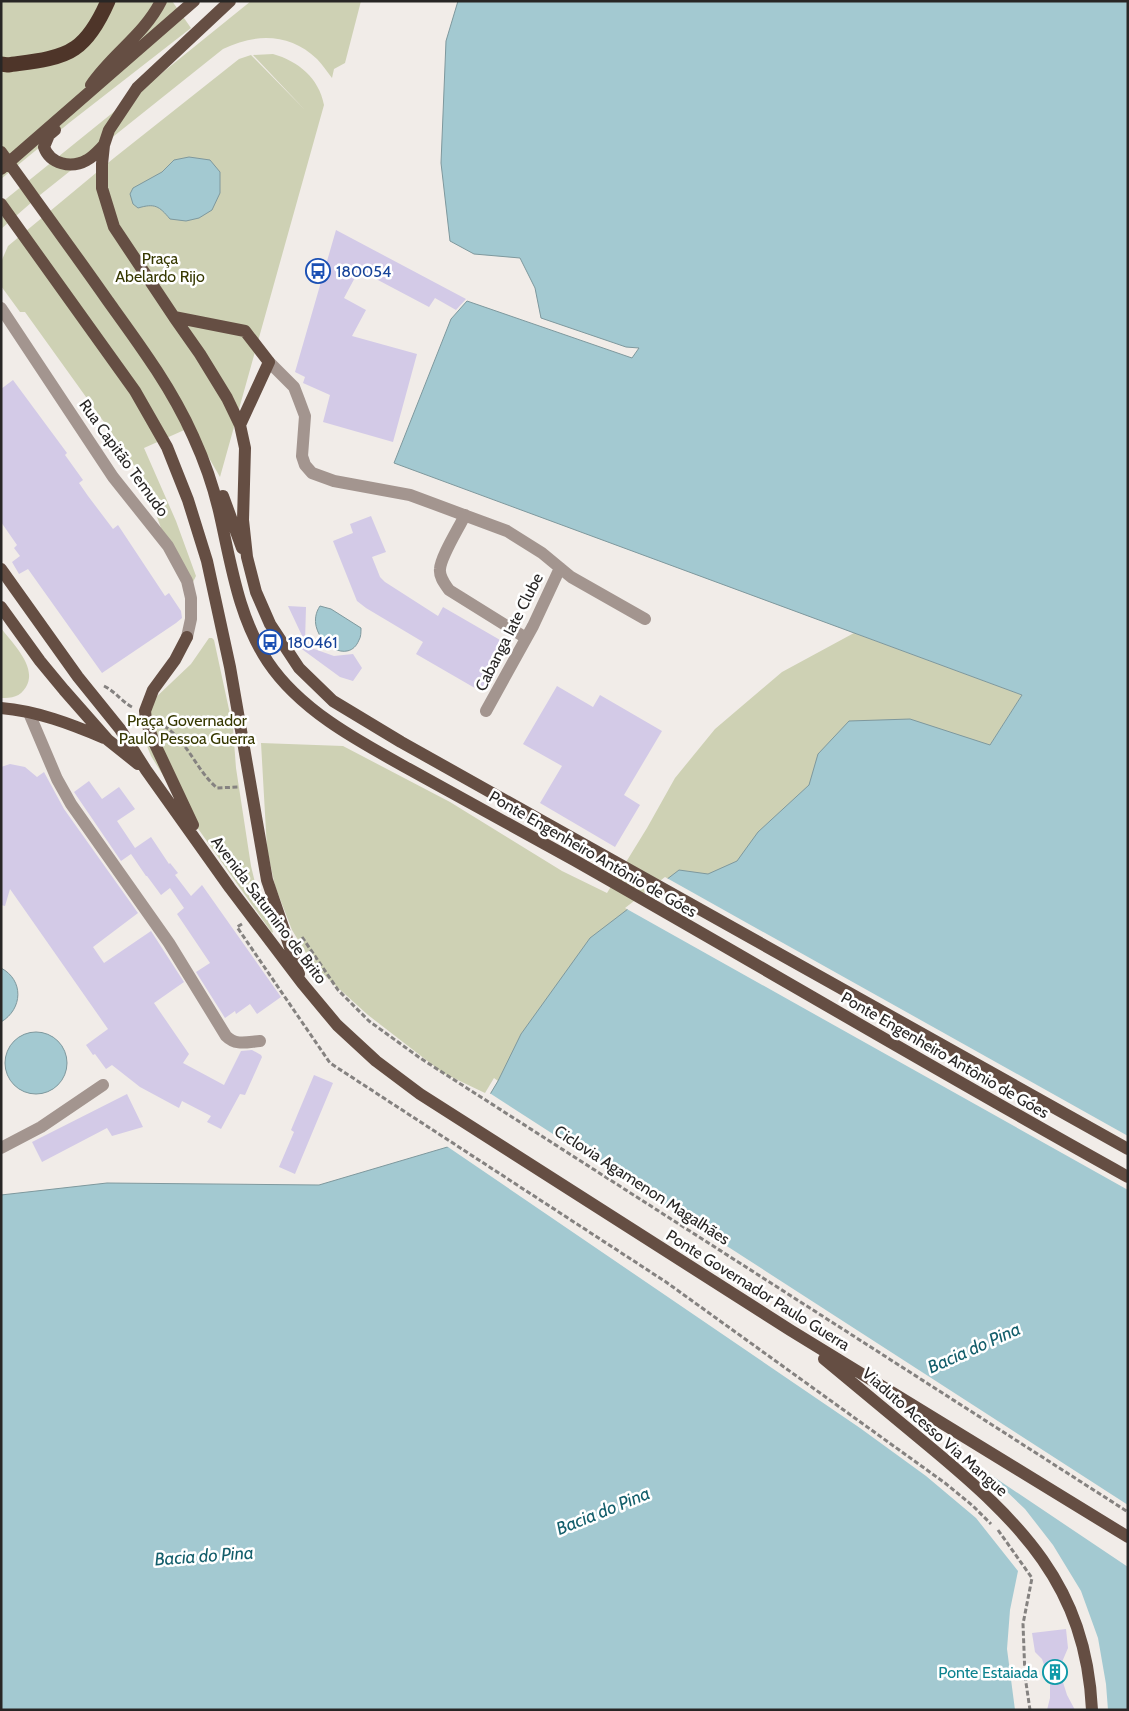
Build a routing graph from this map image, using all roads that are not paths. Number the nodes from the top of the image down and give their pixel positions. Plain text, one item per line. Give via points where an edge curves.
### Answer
1 (108, 1) edge
2 (162, 1) edge
3 (194, 1) edge
4 (230, 1) edge
5 (1, 64) edge
6 (80, 100) junction
7 (104, 144) junction
8 (1, 152) edge
9 (1, 169) edge
10 (1, 204) edge
11 (1, 308) edge
12 (174, 317) junction
13 (269, 362) junction
14 (240, 425) junction
15 (208, 472) junction
16 (465, 515) junction
17 (247, 557) junction
18 (560, 568) junction
19 (1, 569) edge
20 (1, 608) edge
21 (645, 619) dead end
22 (187, 637) joint
23 (526, 638) junction
24 (1, 708) edge
25 (486, 711) dead end
26 (29, 713) junction
27 (108, 740) junction
28 (146, 770) junction
29 (206, 853) junction
30 (302, 983) junction
31 (260, 1040) dead end
32 (376, 1061) joint
33 (103, 1085) dead end
34 (1, 1148) edge
35 (1128, 1149) edge
36 (1128, 1177) edge
37 (790, 1330) junction
38 (1128, 1537) edge
39 (1092, 1710) edge

1 - 5 highway via 98,24 75,48 50,59
2 - 6 main road via 154,16 102,69
3 - 6 main road
4 - 7 main road via 137,88 109,130
6 - 7 main road via 69,117 48,135 44,147 46,155 51,160 76,164 88,160
6 - 9 main road
7 - 12 main road via 102,188 114,227
8 - 15 main road, Ponte Engenheiro Antônio de Góes via 155,366 192,432
10 - 30 main road via 135,391 167,447 188,500 206,561 230,667 267,880
11 - 22 street, Rua Capitão Temudo via 113,476 168,546 187,580 191,598
12 - 13 main road via 245,332
12 - 14 main road via 227,398
13 - 14 main road
13 - 16 street, Cabanga Iate Clube via 294,387 305,416 302,456 312,473 334,481 410,494
14 - 17 main road via 245,448 243,520
15 - 17 main road via 218,483 238,542
15 - 36 main road, Ponte Engenheiro Antônio de Góes via 237,594 253,635 268,663 293,692 324,718
16 - 18 street, Cabanga Iate Clube via 507,531
16 - 23 street via 445,554 440,569 441,579 449,590
17 - 35 main road, Ponte Engenheiro Antônio de Góes via 256,592 270,624 299,668 333,701
18 - 21 street, Cabanga Iate Clube
18 - 23 street, Cabanga Iate Clube
19 - 28 main road, Avenida Saturnino de Brito via 78,678 120,729
20 - 27 main road, Avenida Saturnino de Brito via 44,667
22 - 29 main road via 153,690 145,711 153,740
23 - 25 street, Cabanga Iate Clube
24 - 26 main road
26 - 27 main road via 69,723
26 - 31 street via 71,804 169,943 226,1036 239,1043
27 - 28 main road, Avenida Saturnino de Brito
28 - 29 main road, Avenida Saturnino de Brito
29 - 30 main road, Avenida Saturnino de Brito
30 - 32 main road, Avenida Saturnino de Brito via 337,1026
32 - 37 main road, Ponte Governador Paulo Guerra via 420,1094
33 - 34 street via 41,1127
37 - 38 main road, Ponte Governador Paulo Guerra
37 - 39 main road, Viaduto Acesso Via Mangue via 973,1482 1029,1541 1071,1610 1086,1663

